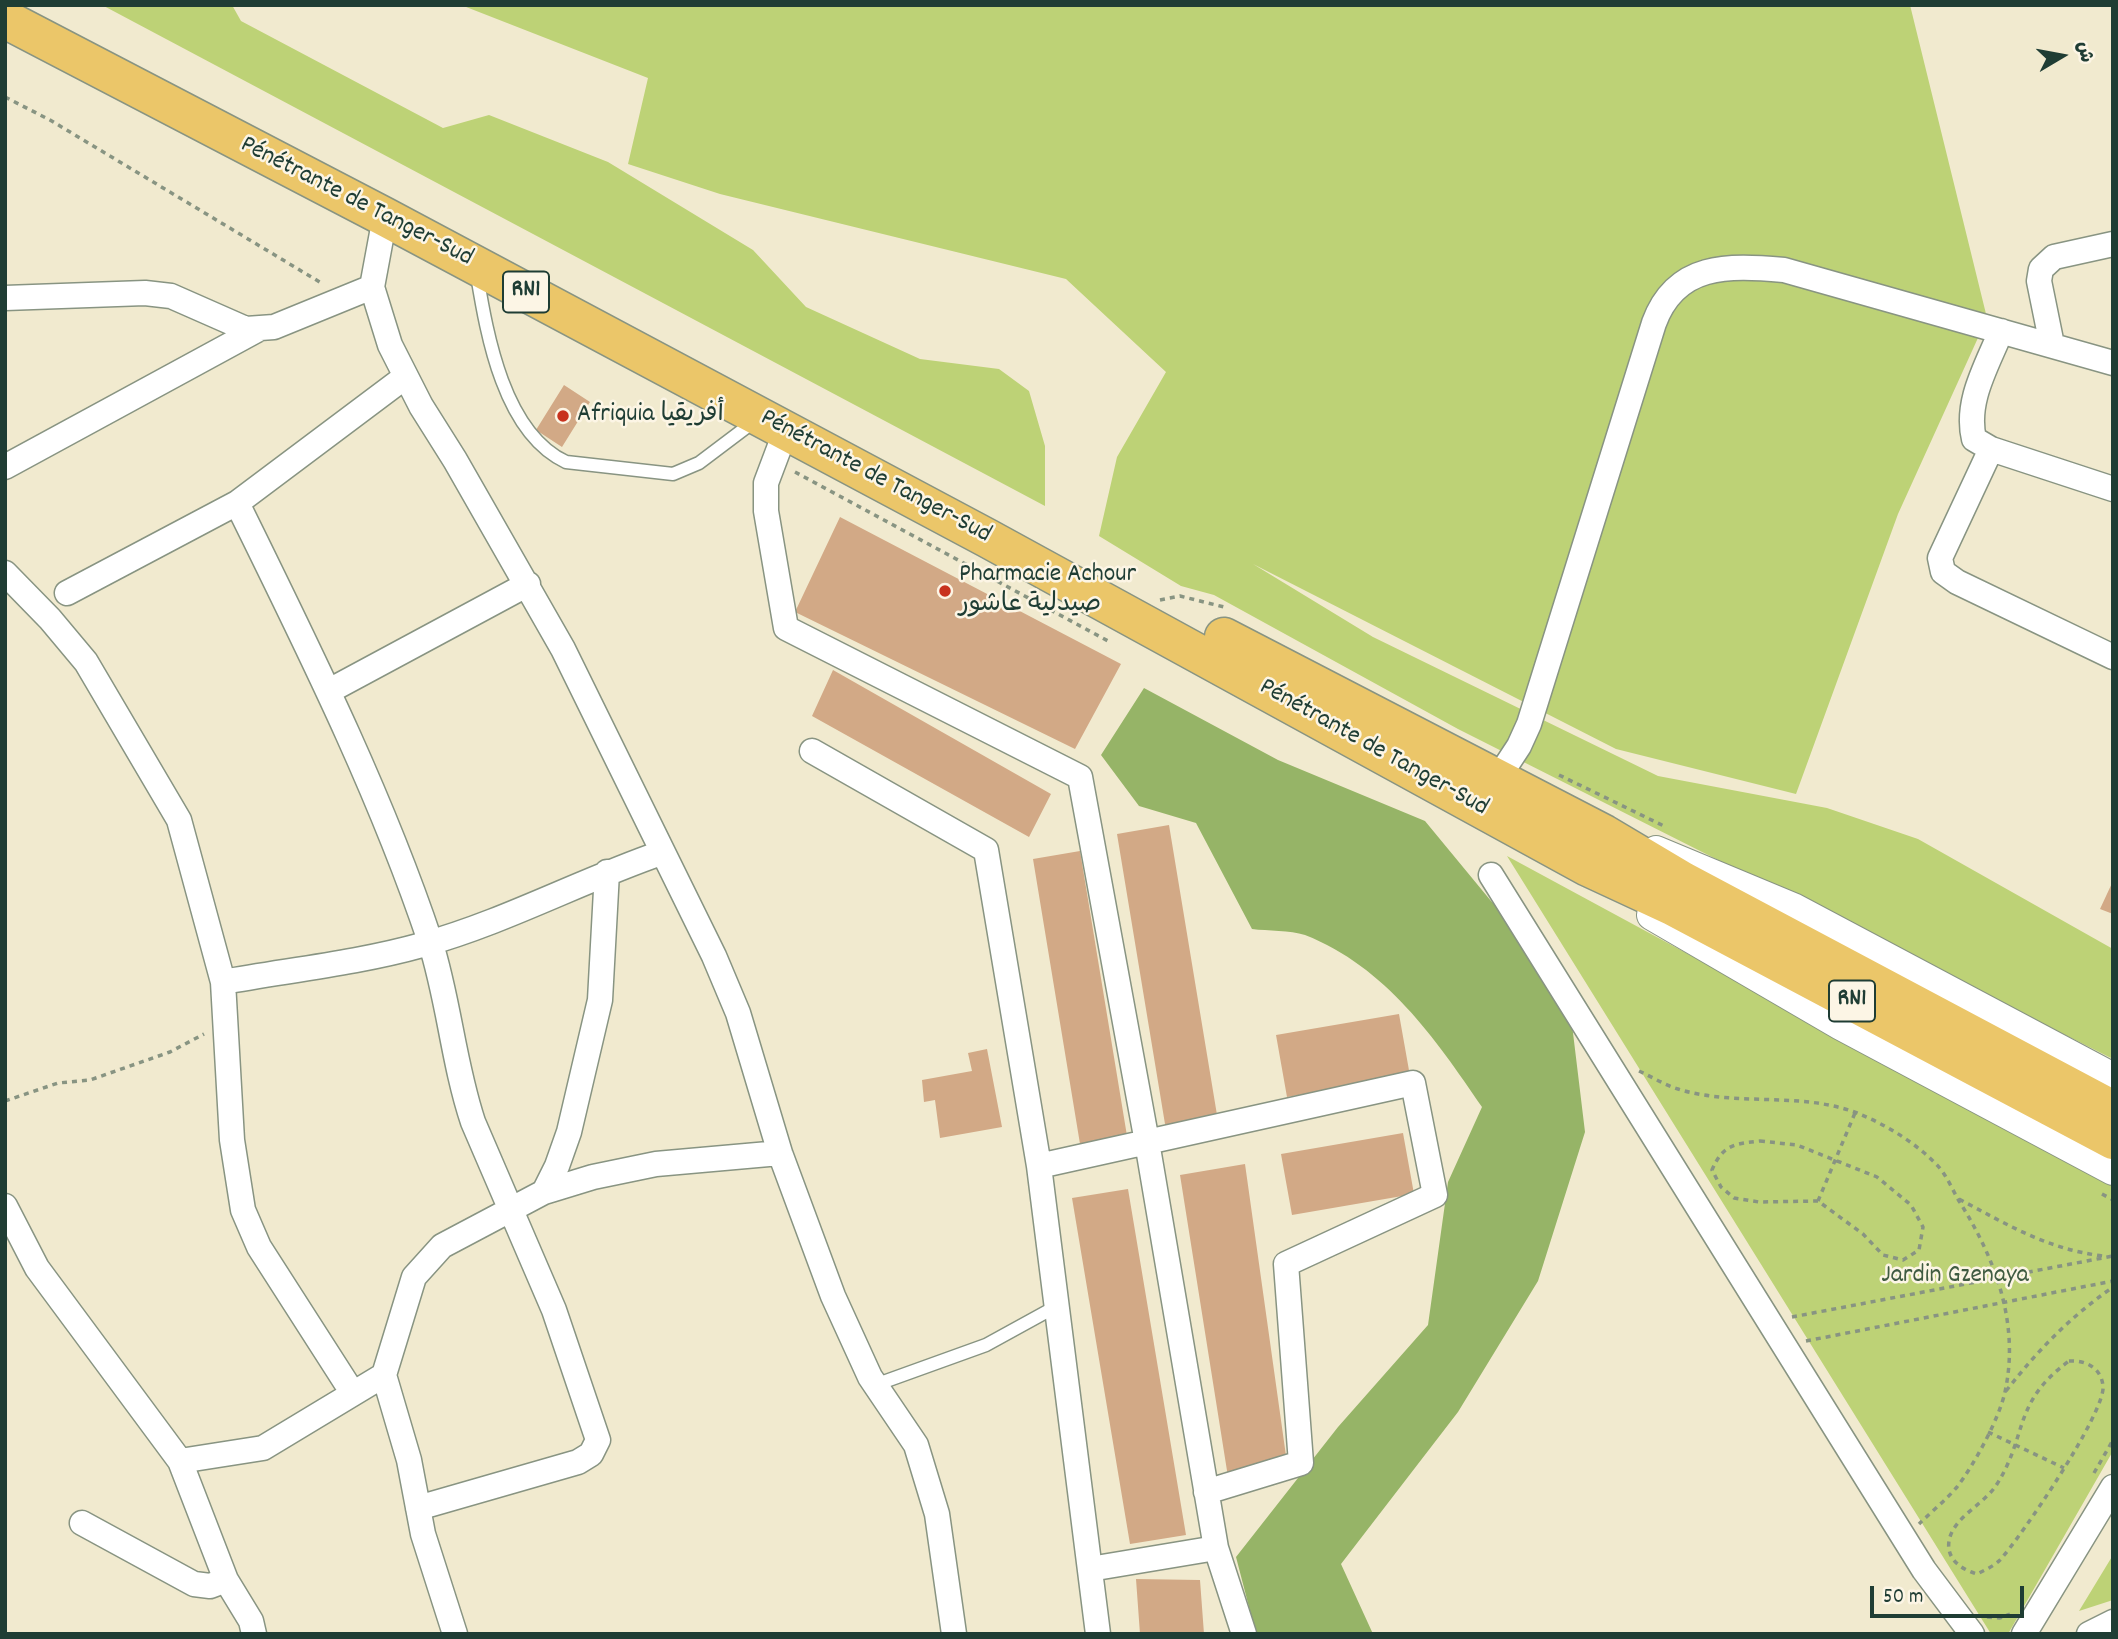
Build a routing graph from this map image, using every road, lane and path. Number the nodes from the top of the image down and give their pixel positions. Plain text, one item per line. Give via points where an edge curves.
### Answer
1 (27, 5) edge
2 (5, 19) edge
3 (5, 97) edge
4 (385, 217) junction
5 (2113, 244) edge
6 (475, 265) junction
7 (372, 287) junction
8 (346, 297) junction
9 (5, 298) edge
10 (257, 330) junction
11 (2001, 331) junction
12 (2052, 345) junction
13 (2113, 363) edge
14 (405, 377) junction
15 (774, 436) junction
16 (1991, 449) junction
17 (5, 467) edge
18 (2113, 489) edge
19 (237, 503) junction
20 (1046, 556) junction
21 (5, 573) edge
22 (528, 584) junction
23 (67, 593) dead end
24 (1226, 608) dead end
25 (1143, 625) junction
26 (2113, 657) edge
27 (329, 691) junction
28 (812, 751) dead end
29 (1506, 766) junction
30 (1674, 830) dead end
31 (1596, 851) junction
32 (662, 853) junction
33 (607, 872) junction
34 (1491, 876) dead end
35 (430, 942) junction
36 (223, 982) junction
37 (225, 1026) junction
38 (1628, 1065) dead end
39 (2113, 1078) edge
40 (5, 1101) edge
41 (2113, 1110) edge
42 (1855, 1112) junction
43 (2113, 1140) edge
44 (1147, 1142) junction
45 (780, 1153) junction
46 (1836, 1160) junction
47 (1039, 1166) junction
48 (2107, 1181) edge
49 (544, 1192) junction
50 (1958, 1198) junction
51 (2113, 1200) edge
52 (1818, 1201) junction
53 (5, 1206) edge
54 (509, 1209) junction
55 (2111, 1256) edge
56 (1999, 1278) junction
57 (2113, 1281) edge
58 (2113, 1287) edge
59 (2005, 1302) junction
60 (1057, 1306) junction
61 (1781, 1319) dead end
62 (1795, 1343) dead end
63 (384, 1375) junction
64 (875, 1385) junction
65 (352, 1392) junction
66 (2005, 1393) junction
67 (1987, 1432) junction
68 (2113, 1440) edge
69 (2013, 1444) junction
70 (180, 1461) junction
71 (2064, 1468) junction
72 (2103, 1481) edge
73 (1206, 1492) junction
74 (418, 1508) junction
75 (82, 1523) dead end
76 (1915, 1528) dead end
77 (1216, 1548) junction
78 (1090, 1569) junction
79 (226, 1580) junction
80 (2013, 1611) dead end
81 (2113, 1622) edge
82 (1977, 1624) edge
83 (254, 1634) edge
84 (455, 1634) edge
85 (954, 1634) edge
86 (1098, 1634) edge
87 (1244, 1634) edge
88 (2024, 1634) edge
89 (2089, 1634) edge

1 - 20 highway, Pénétrante de Tanger-Sud / RN1
2 - 4 highway, Pénétrante de Tanger-Sud / RN1
3 - 8 path
4 - 6 highway, Pénétrante de Tanger-Sud / RN1
4 - 7 street
5 - 12 street via 2054,257 2041,269 2039,281
6 - 15 highway, Pénétrante de Tanger-Sud / RN1
6 - 15 lane via 494,358 527,432 551,455 566,462 673,474
7 - 8 street
7 - 14 street
8 - 10 street
9 - 10 street via 171,296
10 - 17 street
11 - 12 street
11 - 16 street via 1972,403 1970,421 1974,439
11 - 29 street via 1784,270 1713,270 1677,286 1654,323 1528,724
12 - 13 street
14 - 19 street
14 - 22 street
15 - 20 highway, Pénétrante de Tanger-Sud / RN1
15 - 25 path
15 - 44 street via 766,511 786,628 1080,777
16 - 18 street
16 - 26 street via 1940,558 1943,572
19 - 23 street
19 - 27 street
20 - 25 highway, Pénétrante de Tanger-Sud / RN1
21 - 36 street via 86,662 179,820
22 - 27 street
22 - 32 street
24 - 25 path via 1180,596
25 - 29 highway, Pénétrante de Tanger-Sud / RN1
25 - 31 highway, Pénétrante de Tanger-Sud / RN1
27 - 35 street via 393,835
28 - 47 street via 986,850
29 - 30 path
29 - 31 highway, Pénétrante de Tanger-Sud / RN1
31 - 39 street via 1700,867 1793,908
31 - 41 highway, Pénétrante de Tanger-Sud / RN1 via 1683,881
31 - 43 highway, Pénétrante de Tanger-Sud / RN1 via 1672,905
31 - 48 street via 1619,894
32 - 33 street
32 - 45 street via 738,1013
33 - 35 street via 491,923
33 - 49 street via 600,1000 569,1132
34 - 82 street via 1924,1570
35 - 36 street
35 - 54 street via 446,996 465,1098
36 - 37 street
37 - 40 path via 90,1080 58,1083
37 - 65 street via 236,1178 243,1210 259,1247
38 - 42 path via 1678,1089 1728,1097 1784,1098
42 - 46 path
42 - 50 path via 1895,1132 1938,1166
44 - 47 street
44 - 73 street
44 - 73 street via 1413,1083 1435,1195 1286,1264 1301,1463
45 - 49 street via 656,1164
45 - 64 street via 833,1296
46 - 52 path
46 - 52 path via 1797,1145 1760,1141 1735,1144 1719,1154 1712,1170 1734,1198
46 - 52 path via 1877,1177 1911,1205 1923,1227 1919,1250 1903,1260 1883,1255
47 - 60 street
48 - 51 path
49 - 54 street
50 - 55 path via 2067,1251
50 - 56 path
53 - 70 street via 37,1268
54 - 63 street via 442,1246 414,1276
54 - 74 street via 554,1310 596,1431 596,1448 578,1462
55 - 56 path
56 - 59 path
56 - 61 path
57 - 59 path
58 - 66 path via 2043,1344
59 - 62 path
59 - 66 path
60 - 64 lane via 986,1345
60 - 78 street
63 - 65 street
63 - 74 street
64 - 85 street via 916,1445 937,1514
65 - 70 street via 263,1448
66 - 67 path
67 - 69 path
67 - 76 path via 1957,1486
68 - 72 path
69 - 71 path
69 - 71 path via 2026,1407 2049,1376 2069,1361 2083,1360 2100,1372 2104,1388
69 - 71 path via 1998,1484 1956,1525 1949,1542 1961,1570 1977,1574 1998,1562 2031,1522
70 - 79 street
72 - 88 street
73 - 77 street
74 - 84 street
75 - 79 street via 194,1584 209,1586
77 - 78 street
77 - 87 street
78 - 86 street
79 - 83 street
80 - 82 path
81 - 89 street

